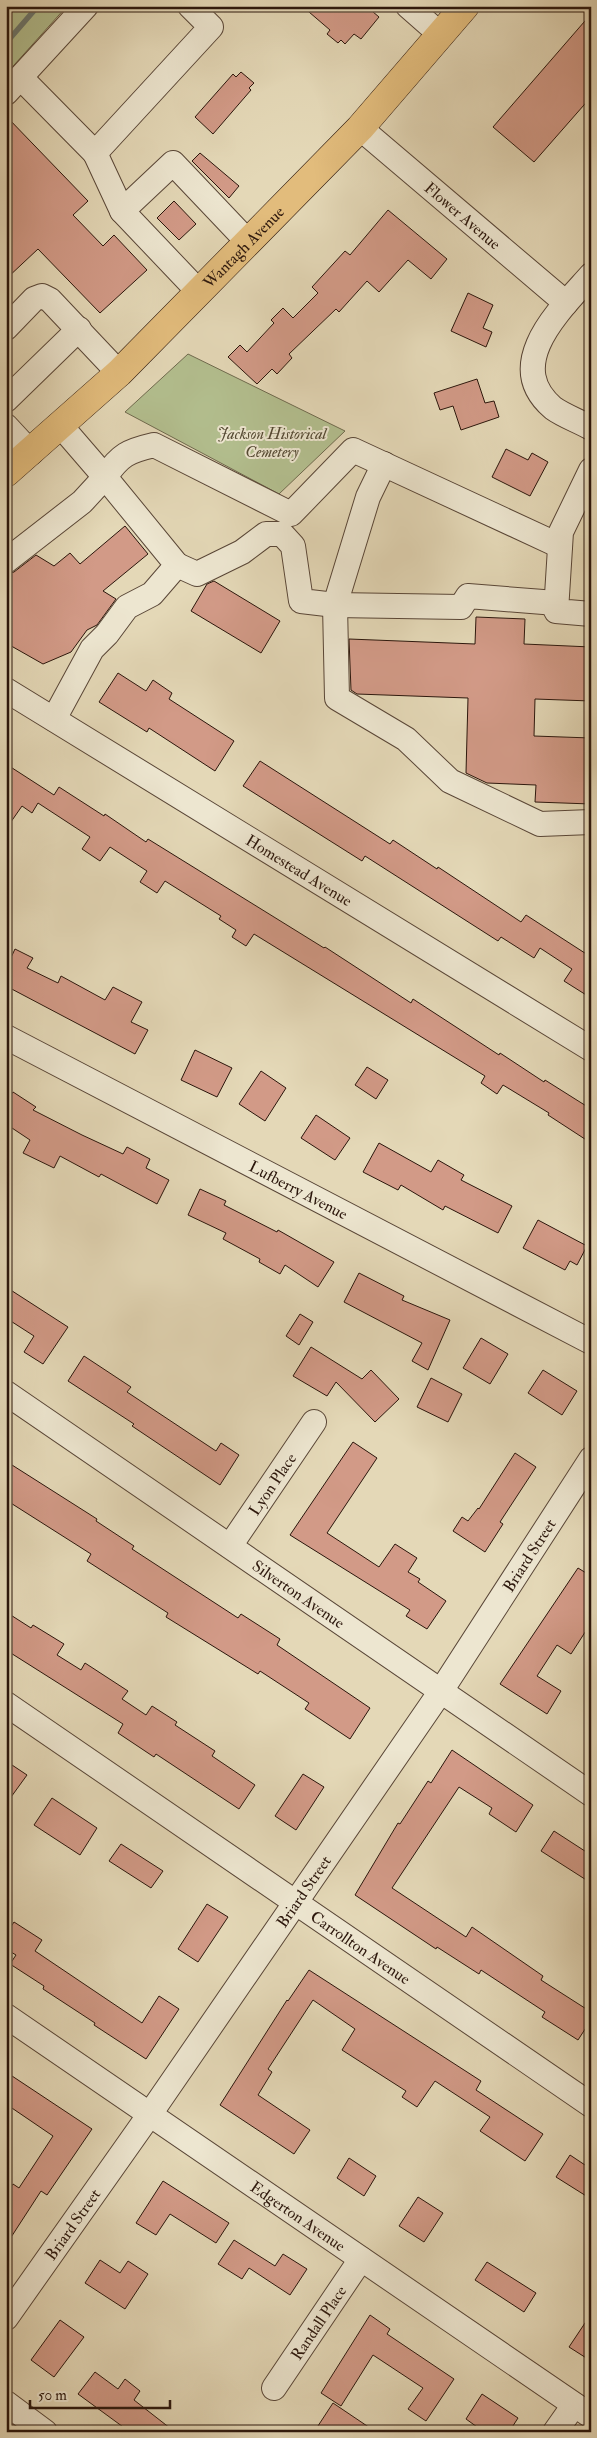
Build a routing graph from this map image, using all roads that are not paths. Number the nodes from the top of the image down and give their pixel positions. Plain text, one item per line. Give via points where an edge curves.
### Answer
1 (86, 6) edge
2 (190, 6) edge
3 (408, 6) edge
4 (465, 6) edge
5 (441, 35) junction
6 (14, 86) edge
7 (360, 128) junction
8 (95, 153) junction
9 (122, 211) junction
10 (248, 242) junction
11 (591, 275) edge
12 (199, 292) junction
13 (566, 303) junction
14 (6, 328) edge
15 (79, 329) junction
16 (119, 373) junction
17 (6, 400) edge
18 (6, 426) edge
19 (61, 426) junction
20 (591, 428) edge
21 (31, 453) junction
22 (384, 464) junction
23 (591, 470) edge
24 (6, 474) edge
25 (105, 477) junction
26 (561, 539) junction
27 (6, 561) edge
28 (177, 565) junction
29 (556, 603) junction
30 (335, 605) junction
31 (591, 614) edge
32 (6, 690) edge
33 (54, 719) junction
34 (591, 822) edge
35 (6, 1038) edge
36 (591, 1049) edge
37 (591, 1342) edge
38 (6, 1393) edge
39 (314, 1422) dead end
40 (591, 1459) edge
41 (230, 1546) junction
42 (441, 1691) junction
43 (6, 1704) edge
44 (591, 1794) edge
45 (295, 1903) junction
46 (6, 2016) edge
47 (591, 2105) edge
48 (150, 2114) junction
49 (361, 2259) junction
50 (6, 2318) edge
51 (274, 2388) dead end
52 (6, 2403) edge
53 (582, 2411) edge
54 (45, 2432) edge
55 (555, 2432) edge

1 - 6 street
2 - 8 street via 211,26
3 - 5 street
4 - 5 main road, Wantagh Avenue
5 - 7 main road, Wantagh Avenue
6 - 8 street
7 - 10 main road, Wantagh Avenue
7 - 13 street, Flower Avenue
8 - 9 street
9 - 10 street via 173,163
9 - 12 street
10 - 12 main road, Wantagh Avenue
11 - 13 street
12 - 16 main road, Wantagh Avenue
13 - 20 street via 535,348 534,376 540,393 554,408
14 - 15 street via 34,299 42,296
15 - 16 street
15 - 17 street
16 - 19 main road, Wantagh Avenue
18 - 21 street
19 - 21 main road, Wantagh Avenue
19 - 25 street
21 - 24 main road, Wantagh Avenue
22 - 25 street via 353,450 291,514 154,445 132,450 118,458
22 - 26 street
22 - 30 street via 368,497
23 - 26 street
25 - 27 street via 82,502
25 - 28 street
26 - 29 street
28 - 30 street via 197,574 242,552 266,534 282,534 294,546 301,602
28 - 33 street via 152,594 127,607 92,649
29 - 30 street via 468,596 461,607
29 - 31 street via 556,611
30 - 34 street via 337,698 406,739 450,781 540,824
32 - 33 street, Homestead Avenue
33 - 36 street, Homestead Avenue
35 - 37 street, Lufberry Avenue
38 - 41 street, Silverton Avenue
39 - 41 street, Lyon Place
40 - 42 street, Briard Street
41 - 42 street, Silverton Avenue
42 - 44 street, Silverton Avenue
42 - 45 street, Briard Street
43 - 45 street, Carrollton Avenue
45 - 47 street, Carrollton Avenue
45 - 48 street, Briard Street
46 - 48 street, Edgerton Avenue
48 - 49 street, Edgerton Avenue
48 - 50 street, Briard Street
49 - 51 street, Randall Place
49 - 53 street, Edgerton Avenue
52 - 54 street
53 - 55 street

